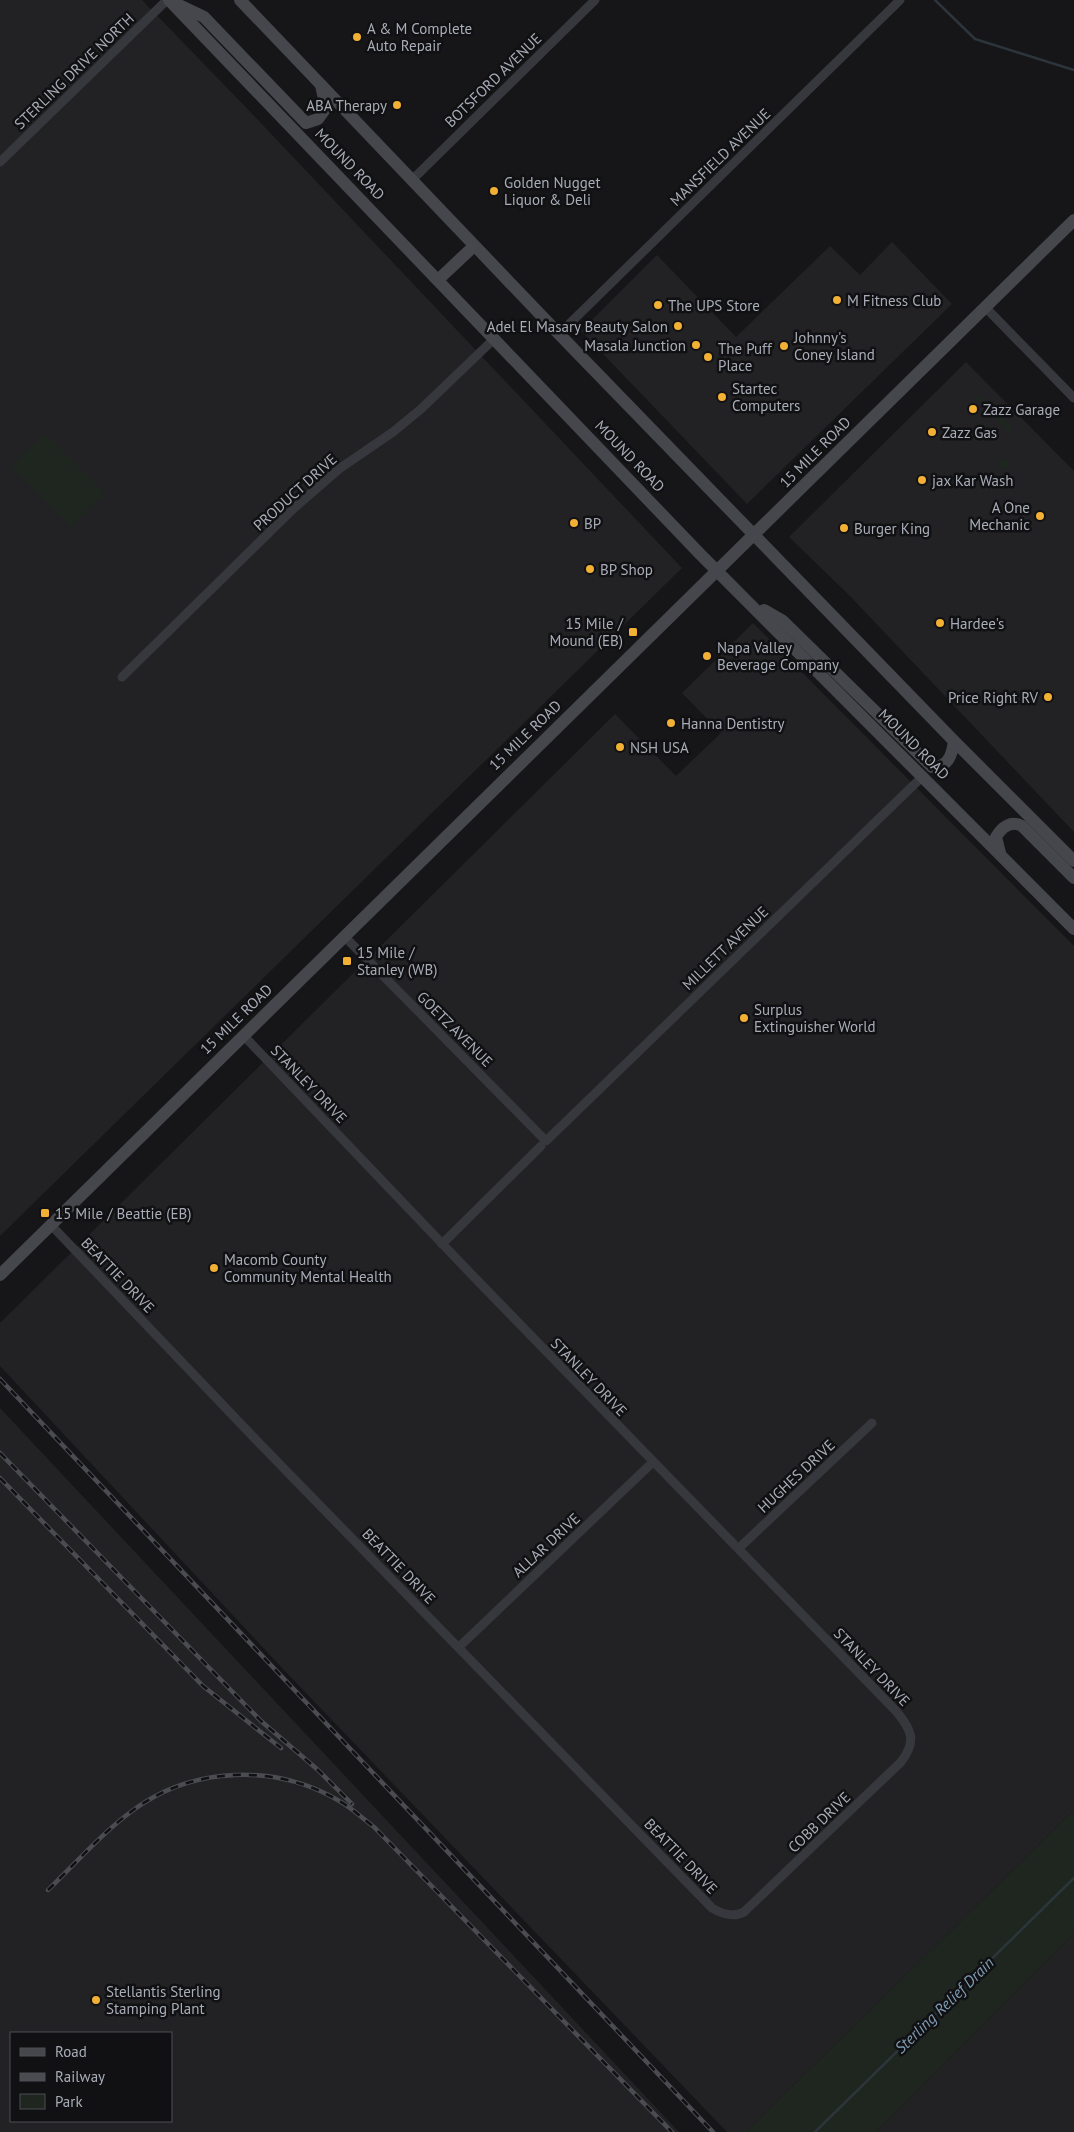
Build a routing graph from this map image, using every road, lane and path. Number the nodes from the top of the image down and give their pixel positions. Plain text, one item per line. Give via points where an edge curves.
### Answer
1 (169, 0) edge
2 (240, 0) edge
3 (595, 0) edge
4 (900, 0) edge
5 (321, 84) junction
6 (0, 162) edge
7 (411, 180) junction
8 (1074, 220) edge
9 (474, 246) junction
10 (439, 279) junction
11 (986, 308) junction
12 (559, 334) junction
13 (495, 338) junction
14 (1074, 398) edge
15 (754, 535) junction
16 (718, 571) junction
17 (751, 603) junction
18 (122, 677) dead end
19 (954, 741) junction
20 (923, 776) junction
21 (1000, 854) junction
22 (1074, 861) edge
23 (1074, 878) edge
24 (1074, 929) edge
25 (344, 936) junction
26 (243, 1035) junction
27 (544, 1143) junction
28 (50, 1224) junction
29 (442, 1244) junction
30 (0, 1275) edge
31 (872, 1424) dead end
32 (653, 1462) junction
33 (739, 1548) junction
34 (458, 1647) junction
35 (912, 1739) joint
36 (734, 1916) joint

1 - 5 main road via 204,17 306,123 318,119 326,108
1 - 6 street, STERLING DRIVE NORTH
1 - 10 main road, MOUND ROAD
2 - 5 main road, MOUND ROAD
3 - 7 street, BOTSFORD AVENUE
4 - 12 street, MANSFIELD AVENUE
5 - 7 main road, MOUND ROAD
7 - 9 main road, MOUND ROAD
8 - 11 main road, 15 MILE ROAD
9 - 10 main road
9 - 12 main road, MOUND ROAD
10 - 13 main road, MOUND ROAD
11 - 14 street
11 - 15 main road, 15 MILE ROAD
12 - 15 main road, MOUND ROAD
13 - 16 main road, MOUND ROAD
13 - 18 street, PRODUCT DRIVE via 421,409 339,469 292,510
15 - 16 main road, 15 MILE ROAD
15 - 19 main road, MOUND ROAD
16 - 17 main road, MOUND ROAD
16 - 25 main road, 15 MILE ROAD
17 - 19 main road via 783,621 932,767 941,767 947,762
17 - 20 main road, MOUND ROAD
19 - 22 main road, MOUND ROAD
20 - 21 main road, MOUND ROAD
20 - 27 street, MILLETT AVENUE
21 - 23 main road via 996,837 1008,825 1018,824
21 - 24 main road, MOUND ROAD
25 - 26 main road, 15 MILE ROAD
25 - 27 street, GOETZ AVENUE
26 - 28 main road, 15 MILE ROAD
26 - 29 street, STANLEY DRIVE
27 - 29 street, MILLETT AVENUE
28 - 30 main road, 15 MILE ROAD
28 - 34 street, BEATTIE DRIVE
29 - 32 street, STANLEY DRIVE
31 - 33 street, HUGHES DRIVE
32 - 33 street, STANLEY DRIVE
32 - 34 street, ALLAR DRIVE
33 - 35 street, STANLEY DRIVE via 896,1711 908,1726
34 - 36 street, BEATTIE DRIVE via 704,1901 721,1913
35 - 36 street, COBB DRIVE via 909,1752 901,1762 750,1907

